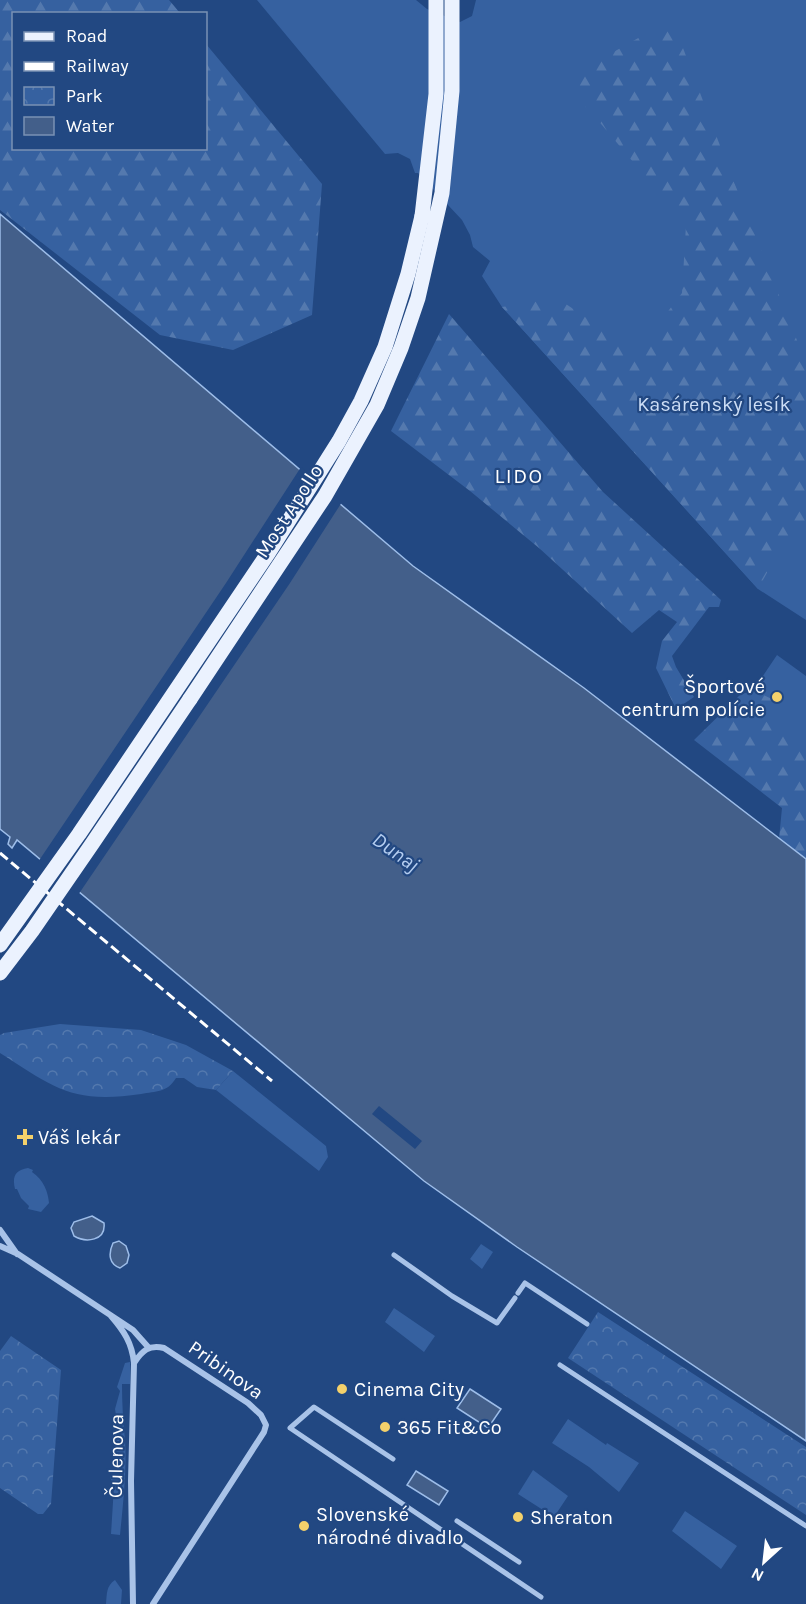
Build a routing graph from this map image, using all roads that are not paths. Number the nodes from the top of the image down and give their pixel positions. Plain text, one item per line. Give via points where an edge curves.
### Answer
1 (436, 0) edge
2 (451, 4) edge
3 (0, 945) edge
4 (0, 973) edge
5 (0, 1230) edge
6 (0, 1246) edge
7 (18, 1254) junction
8 (394, 1255) dead end
9 (111, 1316) junction
10 (587, 1324) dead end
11 (149, 1348) junction
12 (134, 1363) junction
13 (560, 1365) dead end
14 (393, 1459) dead end
15 (458, 1521) dead end
16 (806, 1526) edge
17 (519, 1562) dead end
18 (541, 1597) dead end
19 (133, 1604) edge
20 (153, 1604) edge

1 - 3 main road, Most Apollo, bridge via 436,94 422,216 398,311 370,383 326,464 269,552
2 - 4 main road, Most Apollo, bridge via 452,91 438,216 410,324 377,405 291,548 86,853
5 - 7 street
6 - 7 street
7 - 9 street
8 - 10 street via 497,1323 525,1283
9 - 11 street via 133,1330
9 - 12 street, Čulenova via 131,1344
11 - 12 street
11 - 20 street, Pribinova via 164,1348 180,1357 248,1403 266,1425
12 - 19 street, Čulenova
13 - 16 street
14 - 18 street via 314,1407 290,1428
15 - 17 street

